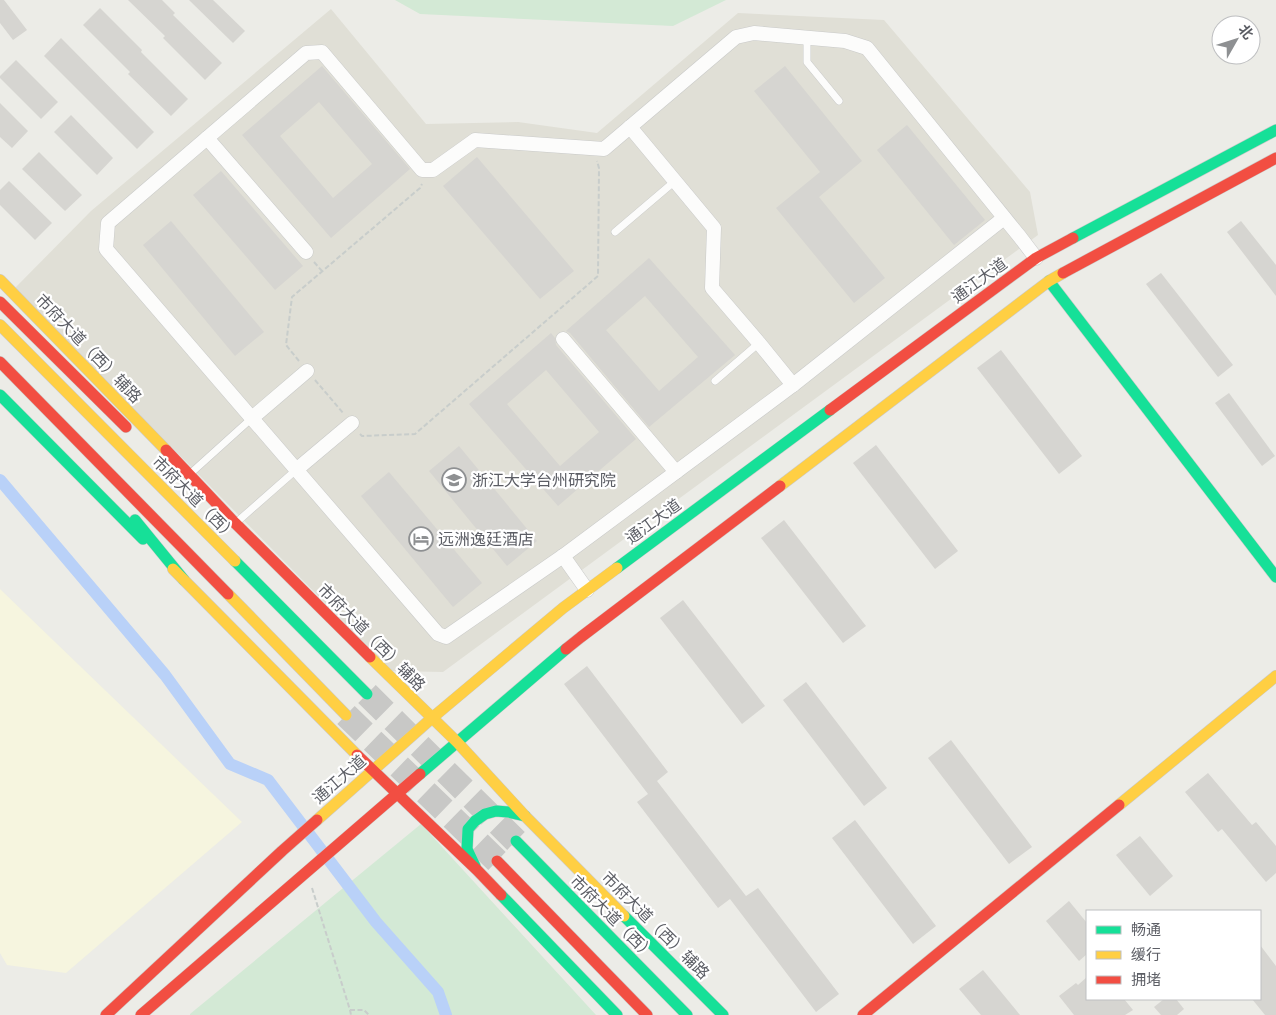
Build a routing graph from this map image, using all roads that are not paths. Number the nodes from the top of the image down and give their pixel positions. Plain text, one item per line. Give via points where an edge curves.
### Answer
1 (807, 38) junction
2 (839, 101) dead end
3 (630, 127) junction
4 (1276, 130) edge
5 (207, 138) junction
6 (1276, 158) edge
7 (675, 181) junction
8 (1004, 218) junction
9 (614, 232) dead end
10 (306, 252) dead end
11 (1036, 258) junction
12 (0, 280) edge
13 (1049, 282) junction
14 (0, 302) edge
15 (0, 325) edge
16 (563, 339) dead end
17 (759, 342) junction
18 (0, 362) edge
19 (308, 372) road end
20 (715, 381) dead end
21 (794, 385) junction
22 (0, 396) edge
23 (37, 400) junction
24 (252, 418) junction
25 (352, 423) road end
26 (155, 466) dead end
27 (296, 470) junction
28 (676, 472) junction
29 (188, 473) junction
30 (236, 523) junction
31 (208, 534) junction
32 (563, 556) junction
33 (1276, 577) edge
34 (184, 580) junction
35 (587, 590) junction
36 (1276, 676) edge
37 (367, 694) tunnel mouth
38 (346, 715) tunnel mouth
39 (432, 718) junction
40 (457, 742) junction
41 (373, 771) junction
42 (397, 794) junction
43 (525, 816) junction
44 (301, 834) junction
45 (516, 841) tunnel mouth
46 (321, 859) junction
47 (497, 861) tunnel mouth
48 (476, 870) junction
49 (106, 1014) edge
50 (141, 1015) edge
51 (618, 1015) edge
52 (647, 1015) edge
53 (687, 1015) edge
54 (724, 1015) edge
55 (863, 1015) edge

1 - 2 lane via 807,62
1 - 3 street via 754,33 736,37
1 - 8 street via 845,41 867,48
3 - 5 street via 604,149 475,140 433,170 422,170 322,52 306,53
3 - 7 street
4 - 11 main road, 通江大道
5 - 10 street
5 - 24 street via 108,223 106,249
6 - 13 main road
7 - 9 lane
7 - 17 street via 714,228 712,288
8 - 11 street
8 - 21 street
11 - 35 main road, 通江大道
12 - 29 main road, 市府大道（西）辅路
13 - 33 main road
13 - 40 main road via 581,637
14 - 29 main road via 129,431
15 - 31 main road, 市府大道（西）
16 - 28 street
17 - 20 lane
17 - 21 street
18 - 23 main road
19 - 24 street
21 - 28 street
22 - 34 main road
23 - 34 main road
23 - 38 main road
24 - 27 street
24 - 29 lane
25 - 27 street
26 - 31 main road
27 - 30 lane
27 - 32 street via 438,634 446,637
28 - 32 street
29 - 30 main road, 市府大道（西）辅路
30 - 39 main road, 市府大道（西）辅路
31 - 37 main road, 市府大道（西）
32 - 35 street
34 - 41 main road
35 - 39 main road, 通江大道
36 - 55 main road
39 - 40 main road, 市府大道（西）辅路
39 - 41 main road, 通江大道
40 - 42 main road
40 - 43 main road, 市府大道（西）辅路
41 - 42 main road
41 - 44 main road, 通江大道
42 - 46 main road
42 - 48 main road
43 - 48 main road via 502,811 488,813 480,816 468,829 467,850
43 - 54 main road, 市府大道（西）辅路
44 - 46 main road via 313,830 323,835 328,846
44 - 49 main road, 通江大道
45 - 53 main road, 市府大道（西）
46 - 50 main road
47 - 52 main road
48 - 51 main road

